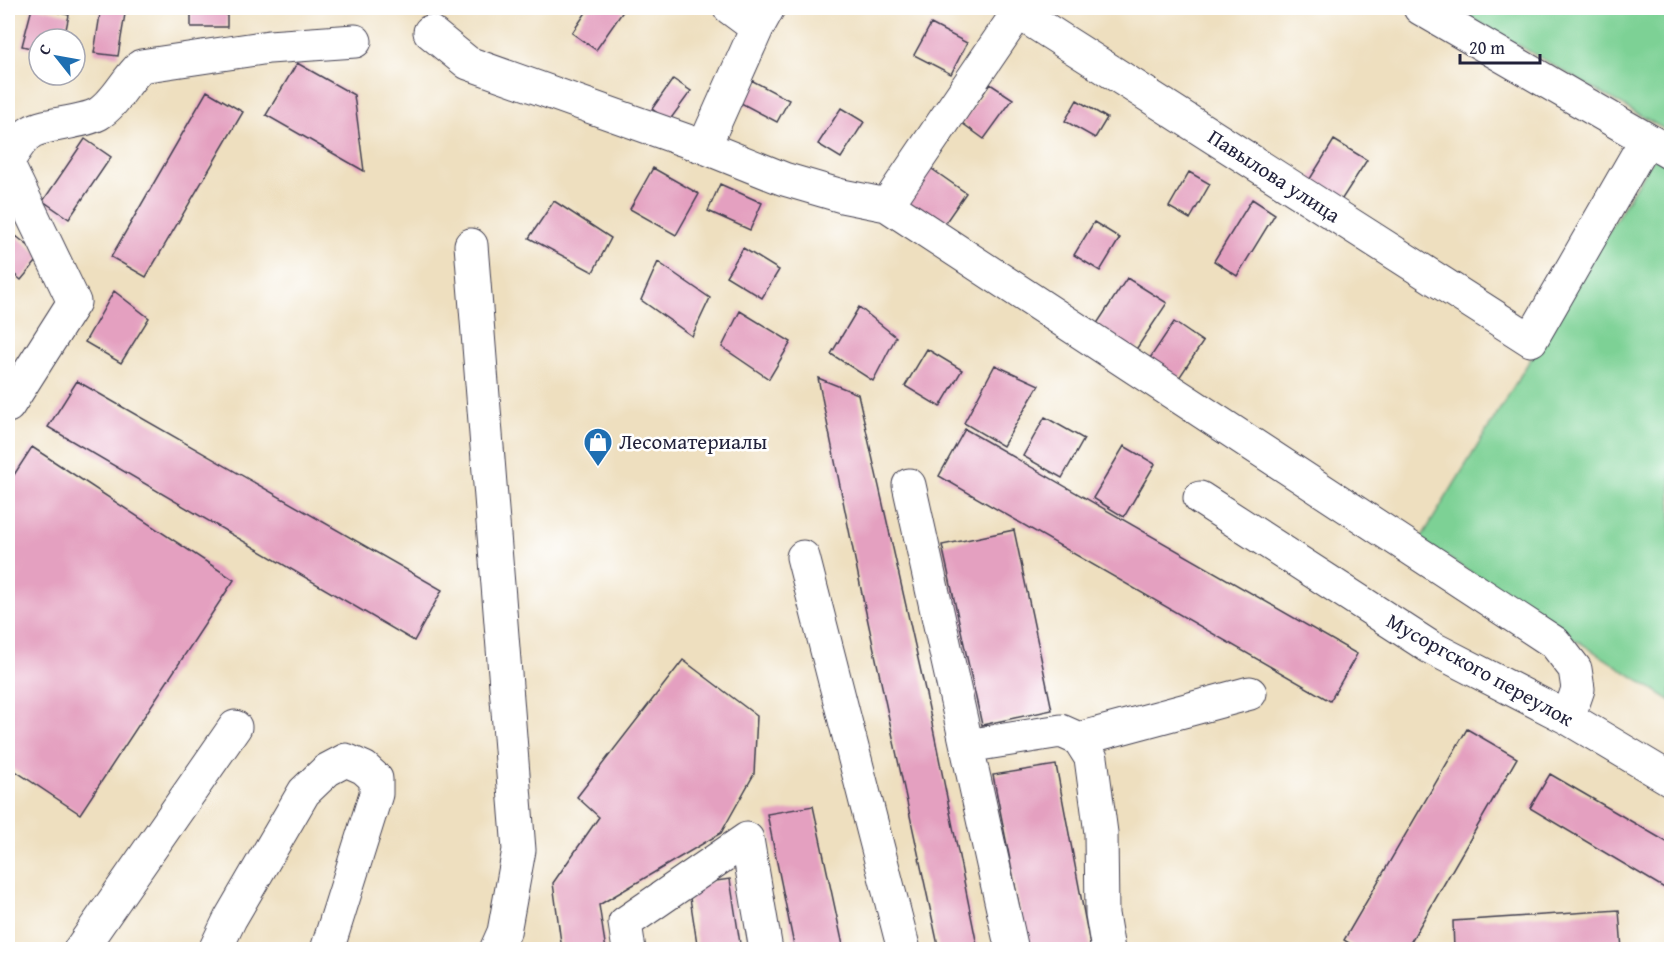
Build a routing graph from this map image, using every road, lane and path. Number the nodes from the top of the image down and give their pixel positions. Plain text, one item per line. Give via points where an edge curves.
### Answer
1 (730, 8) edge
2 (1420, 8) edge
3 (1019, 10) edge
4 (762, 18) edge
5 (430, 32) dead end
6 (355, 41) dead end
7 (704, 147) junction
8 (1659, 147) edge
9 (8, 163) edge
10 (887, 205) junction
11 (471, 245) dead end
12 (8, 405) edge
13 (909, 485) dead end
14 (1200, 498) dead end
15 (803, 557) dead end
16 (1250, 693) dead end
17 (1568, 717) junction
18 (235, 727) dead end
19 (1079, 739) junction
20 (967, 746) junction
21 (1671, 780) edge
22 (80, 950) edge
23 (215, 950) edge
24 (327, 950) edge
25 (496, 950) edge
26 (629, 950) edge
27 (766, 950) edge
28 (904, 950) edge
29 (1012, 950) edge
30 (1108, 950) edge

1 - 4 street
2 - 8 street
3 - 8 street, Павылова улица via 1531,340
3 - 10 street
4 - 7 street
5 - 7 street via 468,63
6 - 9 street via 269,47 141,66 108,107 82,120 32,131
7 - 10 street via 784,179
9 - 12 street via 74,302
10 - 17 street via 1555,643 1575,669 1578,689
11 - 25 street via 519,850 504,932
13 - 20 street
14 - 17 street, Мусоргского переулок via 1430,647
15 - 28 street
16 - 19 street
17 - 21 street, Мусоргского переулок
18 - 22 street
19 - 20 street via 1061,731
19 - 30 street via 1091,758 1101,833 1102,914
20 - 29 street
23 - 24 street via 304,792 327,770 346,760 376,779 376,795
26 - 27 street via 625,923 747,839

